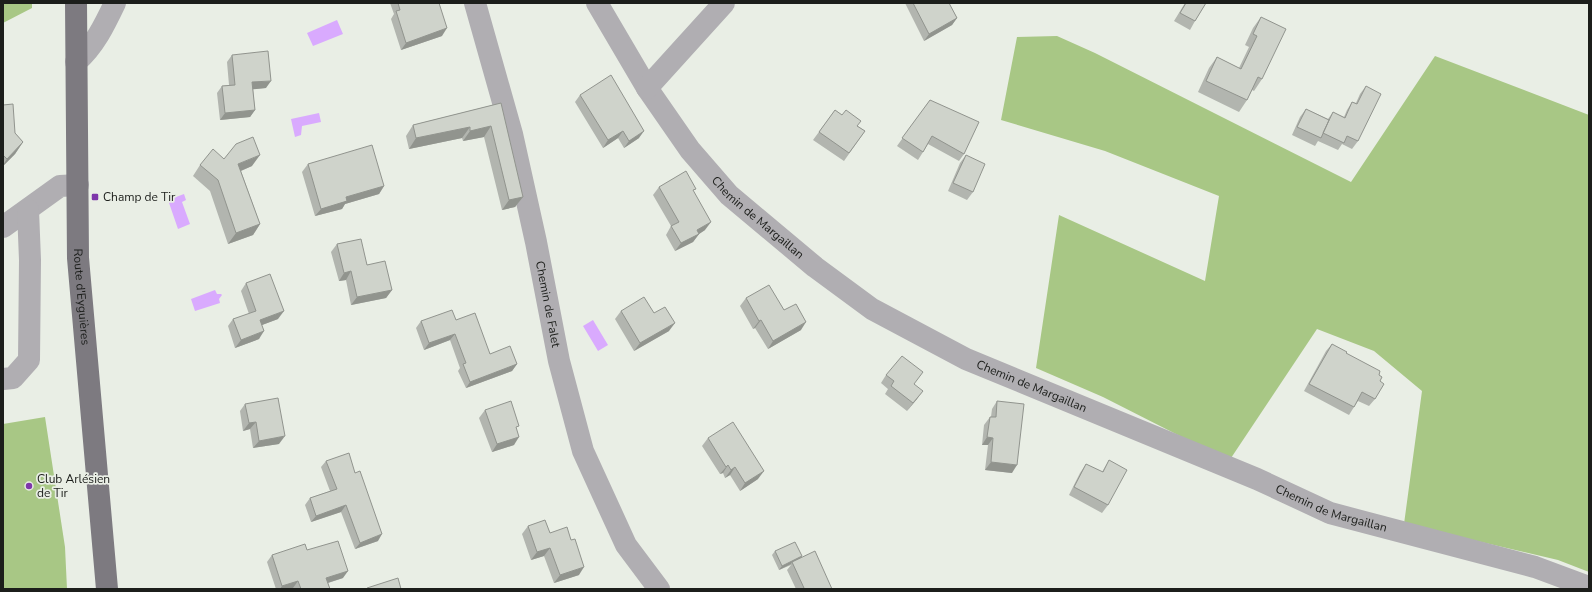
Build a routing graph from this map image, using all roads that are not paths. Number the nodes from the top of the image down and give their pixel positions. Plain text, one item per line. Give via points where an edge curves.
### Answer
1 (76, 3) edge
2 (115, 3) edge
3 (475, 3) edge
4 (597, 3) edge
5 (724, 3) edge
6 (76, 62) junction
7 (647, 88) junction
8 (78, 185) junction
9 (28, 210) junction
10 (3, 227) edge
11 (3, 379) edge
12 (1589, 588) edge
13 (107, 589) edge
14 (659, 589) edge

1 - 6 main road, Route d'Eyguières
2 - 6 street via 104,26 84,56
3 - 14 street, Chemin de Falet via 512,134 559,361 584,451 626,545
4 - 7 street, Chemin de Margaillan
5 - 7 street
6 - 8 main road, Route d'Eyguières
7 - 12 street, Chemin de Margaillan via 690,150 729,195 815,267 879,313 966,359 1257,479 1330,513 1535,567
8 - 9 street via 60,186
8 - 13 main road, Route d'Eyguières via 78,258
9 - 10 street
9 - 11 street via 29,360 13,378

